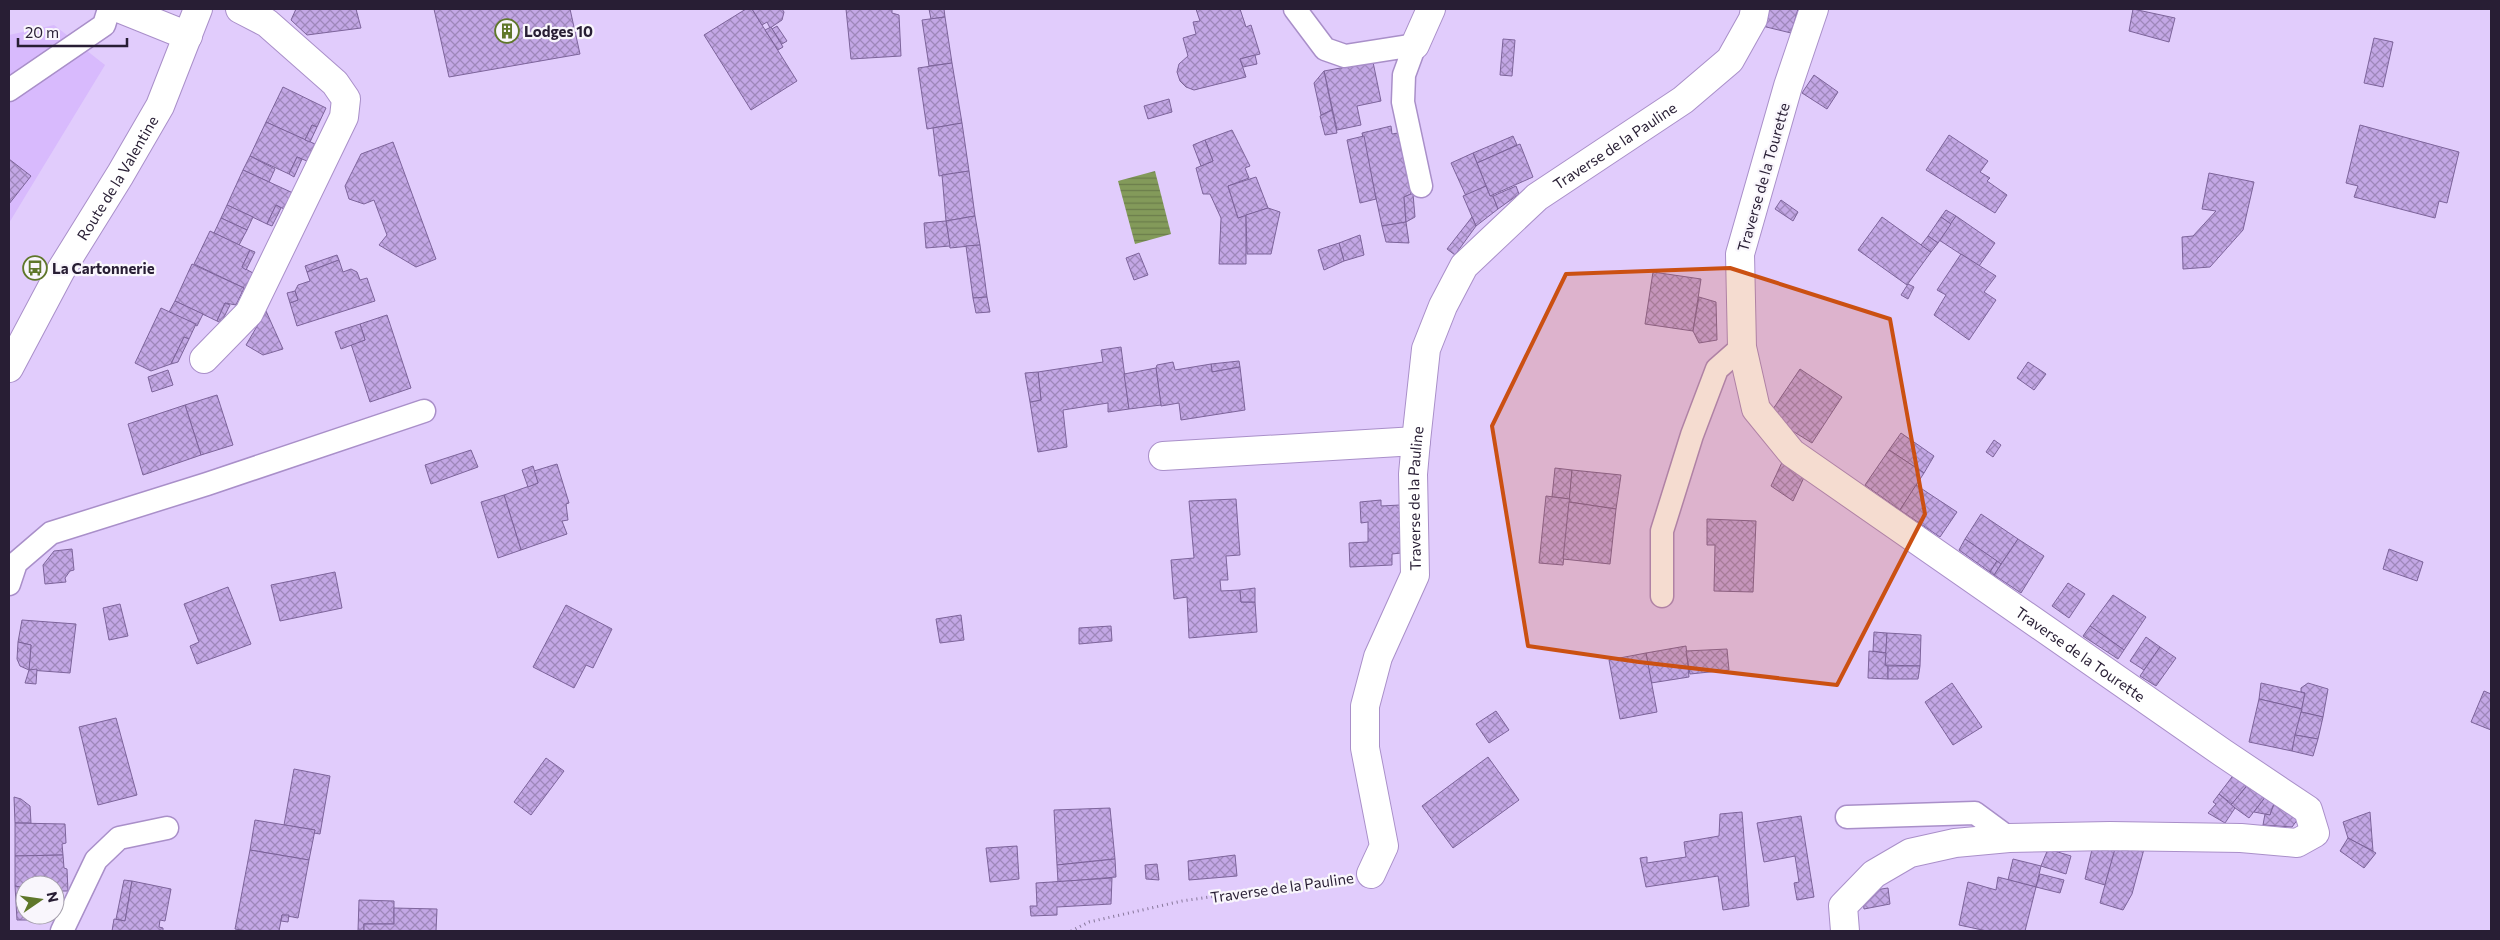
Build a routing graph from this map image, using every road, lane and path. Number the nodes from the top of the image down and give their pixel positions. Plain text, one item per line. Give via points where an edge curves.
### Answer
1 (109, 9) edge
2 (121, 9) edge
3 (198, 9) edge
4 (240, 9) edge
5 (1295, 9) edge
6 (1431, 9) edge
7 (1755, 9) edge
8 (1814, 9) edge
9 (188, 36) junction
10 (1415, 45) junction
11 (9, 90) edge
12 (1421, 186) dead end
13 (1742, 346) junction
14 (204, 359) dead end
15 (9, 368) edge
16 (424, 411) dead end
17 (1416, 441) junction
18 (1163, 456) dead end
19 (9, 584) edge
20 (1662, 596) dead end
21 (1847, 817) dead end
22 (166, 828) dead end
23 (2009, 838) junction
24 (1371, 874) joint
25 (62, 931) edge
26 (1071, 931) edge
27 (1846, 931) edge

1 - 11 lane via 104,25
2 - 9 street
3 - 9 street, Route de la Valentine
4 - 14 street via 267,23 335,84 346,99 344,117 249,313
5 - 10 lane via 1325,49 1345,56
6 - 10 street
7 - 17 street, Traverse de la Pauline via 1753,20 1730,60 1683,100 1537,197 1464,266 1426,349
8 - 13 street, Traverse de la Tourette via 1788,86 1740,254
9 - 15 street, Route de la Valentine via 160,106 61,270
10 - 12 lane via 1404,76 1404,102
13 - 20 lane via 1717,369 1692,435 1662,531
13 - 23 street, Traverse de la Tourette via 1756,409 1792,453 2308,810 2315,833 2297,843 2241,838
16 - 19 lane via 50,533 16,563
17 - 18 street
17 - 24 street, Traverse de la Pauline via 1413,474 1415,576 1378,657 1364,706 1365,748 1384,846
21 - 23 lane via 1975,813
22 - 25 lane via 119,838 96,860
23 - 27 street, Traverse de la Tourette via 1955,843 1910,854 1874,874 1843,906
24 - 26 path, Traverse de la Pauline via 1182,901 1089,922

